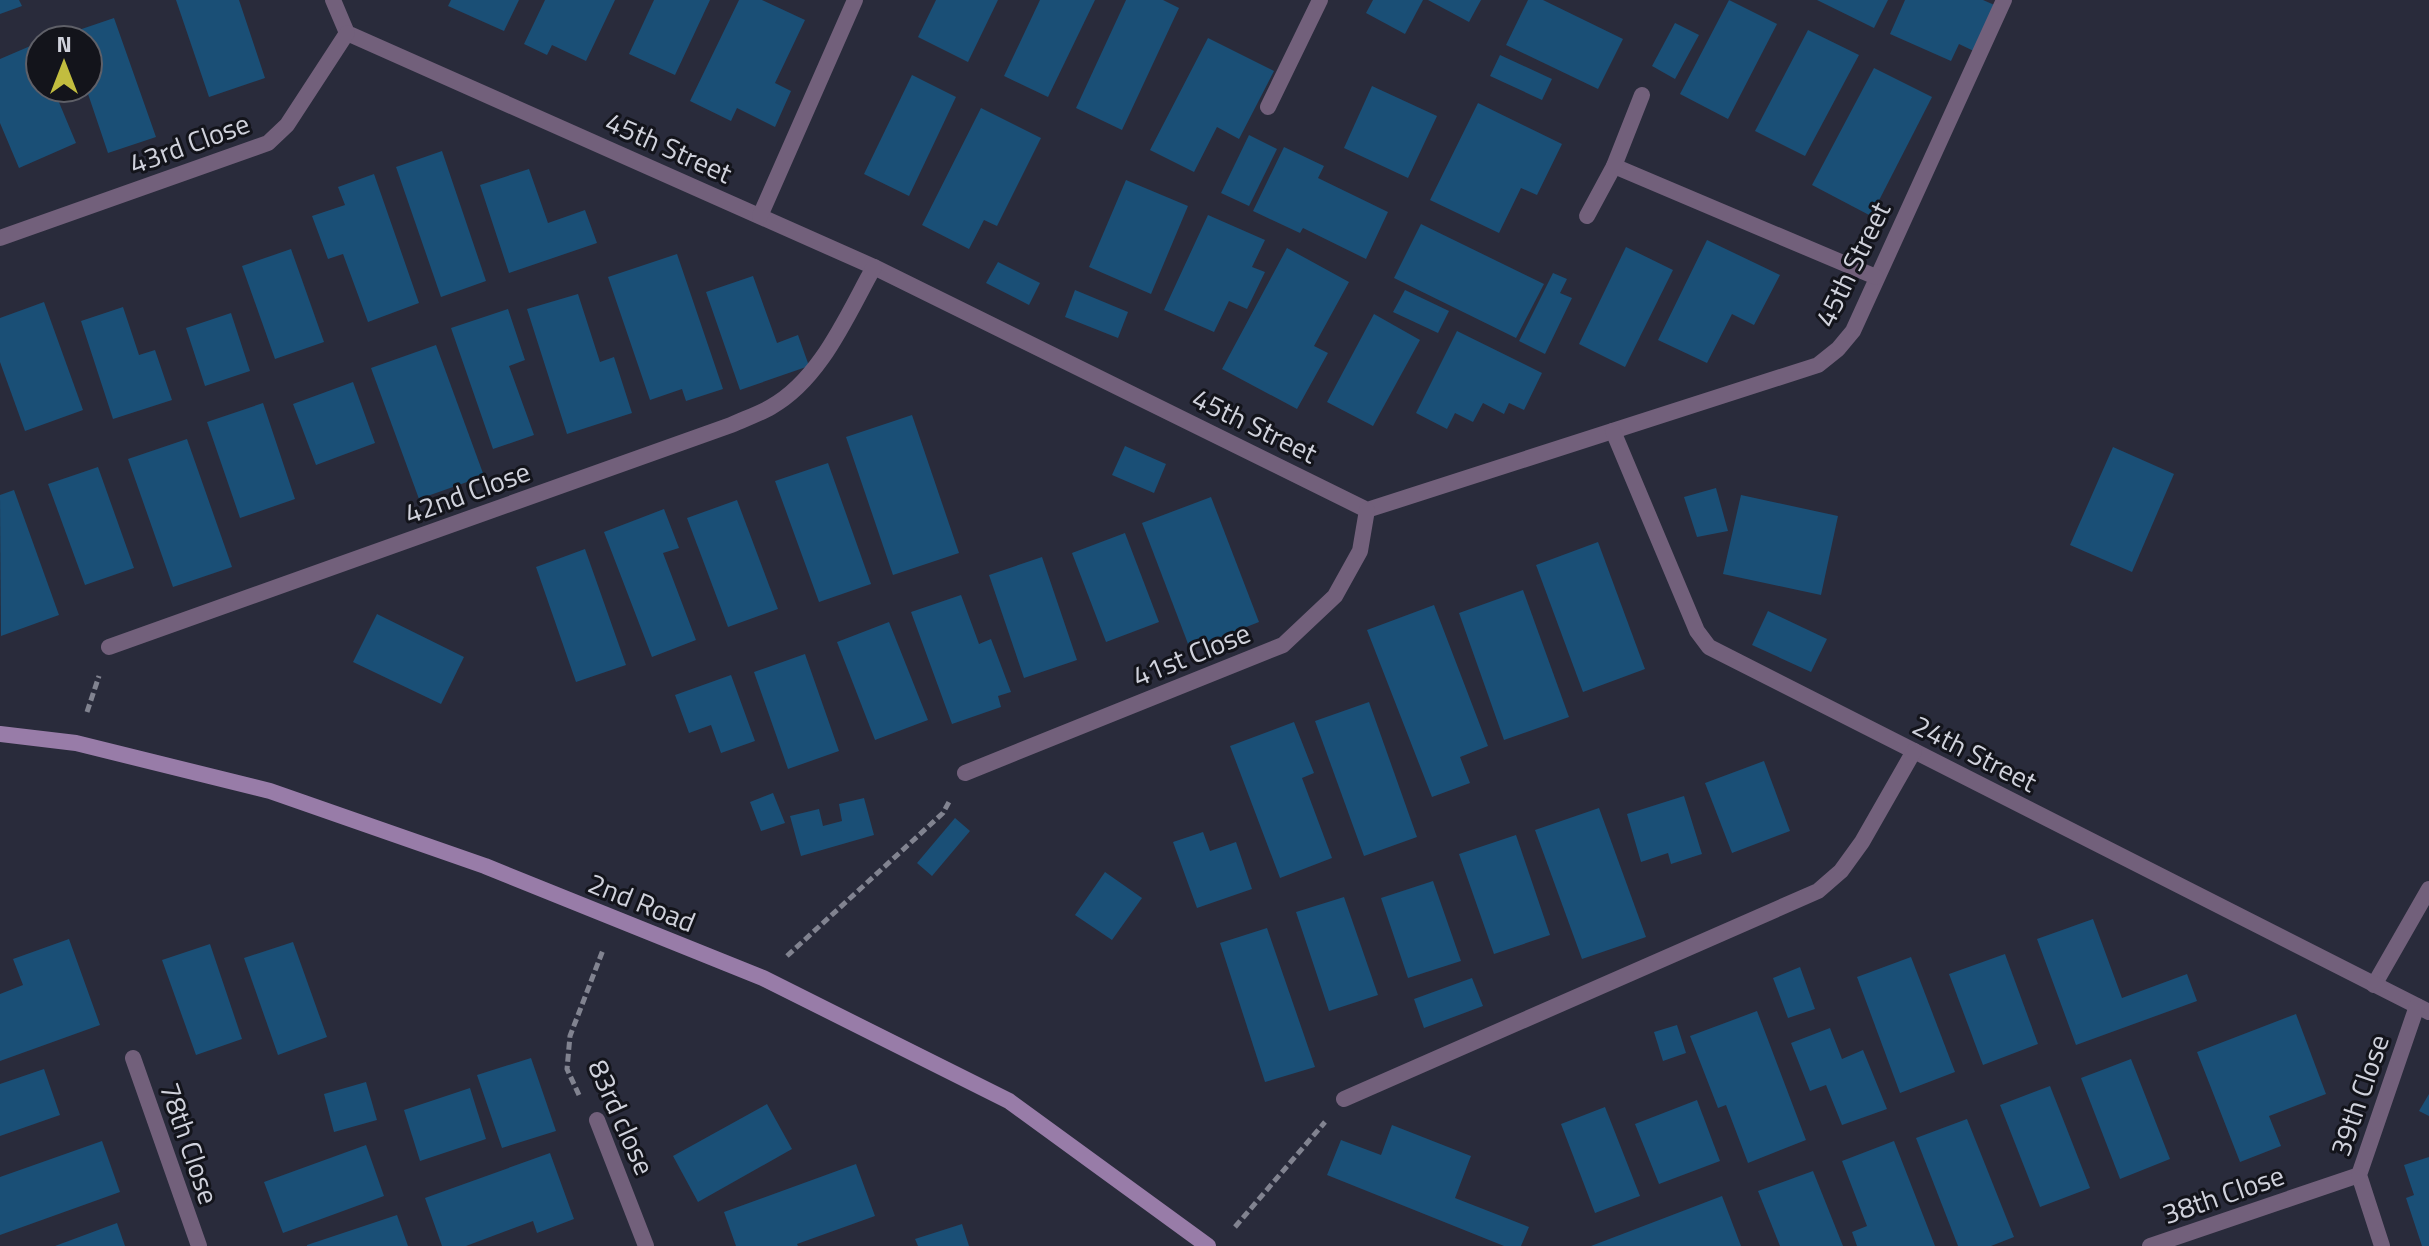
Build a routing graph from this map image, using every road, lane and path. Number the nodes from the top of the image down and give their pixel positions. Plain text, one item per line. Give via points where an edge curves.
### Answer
1 (333, 0) edge
2 (855, 0) edge
3 (2004, 0) edge
4 (1316, 1) edge
5 (347, 33) junction
6 (1642, 95) dead end
7 (1268, 107) dead end
8 (1614, 166) junction
9 (760, 216) junction
10 (1587, 216) dead end
11 (0, 238) edge
12 (874, 267) junction
13 (1876, 277) junction
14 (1613, 431) junction
15 (1367, 510) junction
16 (109, 647) joint
17 (0, 734) edge
18 (76, 743) junction
19 (1914, 751) junction
20 (965, 773) joint
21 (2429, 889) edge
22 (614, 919) junction
23 (763, 978) junction
24 (2374, 985) junction
25 (2423, 1009) edge
26 (133, 1058) dead end
27 (1344, 1099) joint
28 (597, 1120) joint
29 (2359, 1175) junction
30 (1229, 1235) dead end
31 (199, 1246) edge
32 (646, 1246) edge
33 (1208, 1246) edge
34 (2150, 1246) edge
35 (2382, 1246) edge

1 - 5 street
2 - 9 street
3 - 13 street, 45th Street
4 - 7 street
5 - 9 street, 45th Street
5 - 11 street, 43rd Close via 287,125 268,143
6 - 8 street
8 - 10 street
8 - 13 street
9 - 12 street, 45th Street
12 - 15 street, 45th Street
12 - 16 street, 42nd Close via 834,339 804,380 773,406
13 - 14 street, 45th Street via 1853,331 1818,365
14 - 15 street, 45th Street
14 - 19 street, 24th Street via 1697,631 1709,647
15 - 20 street, 41st Close via 1360,551 1335,596 1283,645
16 - 18 path
17 - 18 street, 2nd Road
18 - 22 street, 2nd Road via 270,791 485,866
19 - 24 street, 24th Street
19 - 27 street via 1862,842 1818,891
20 - 23 path via 943,813
21 - 24 street
22 - 23 street, 2nd Road
22 - 28 path, 83rd close via 570,1036 567,1069
23 - 33 street, 2nd Road via 1009,1101
24 - 25 street, 24th Street
25 - 29 street, 39th Close
26 - 31 street, 78th Close
27 - 30 path
28 - 32 street, 83rd close
29 - 34 street, 38th Close
29 - 35 street, 39th Close

